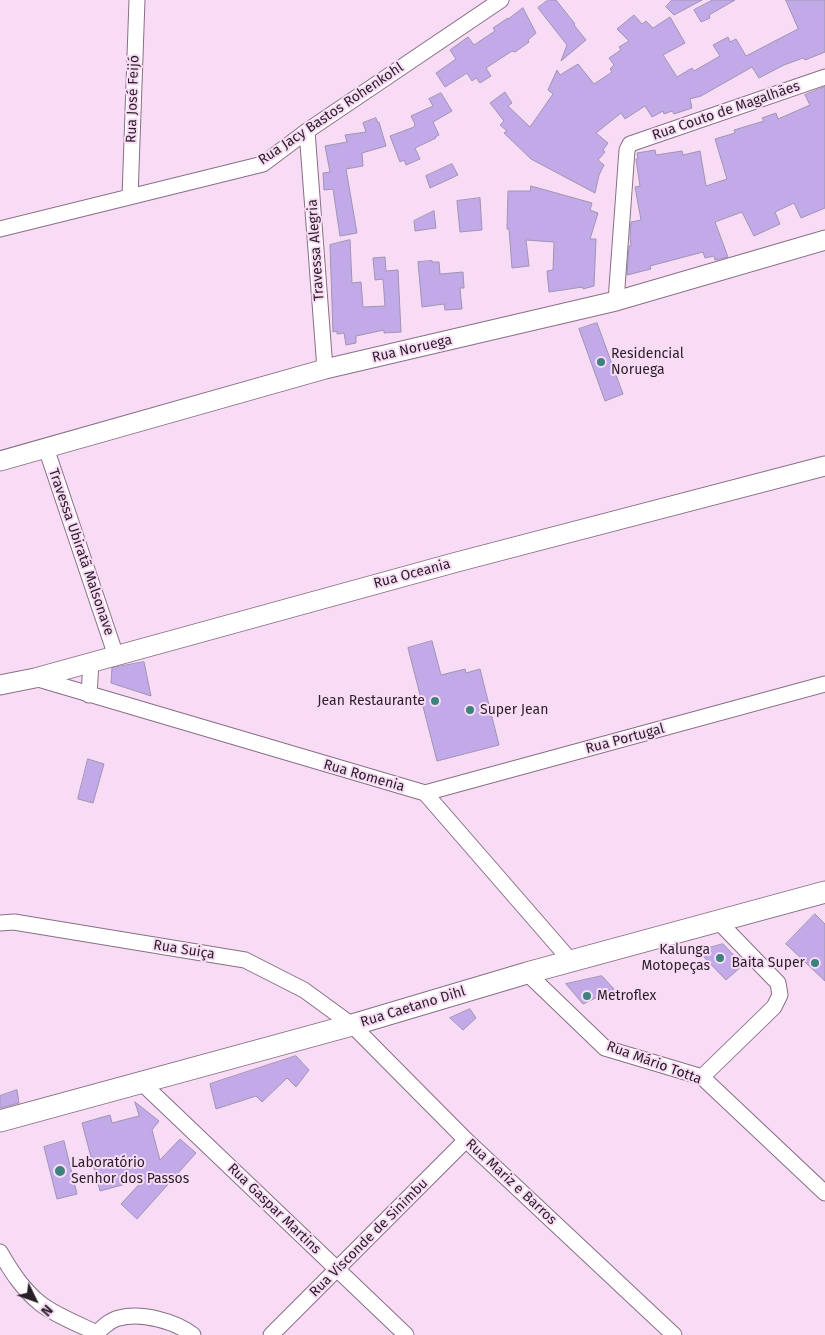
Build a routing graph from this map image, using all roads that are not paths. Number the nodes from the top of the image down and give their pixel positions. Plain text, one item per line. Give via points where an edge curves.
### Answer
1 (137, 0) edge
2 (501, 0) edge
3 (825, 77) edge
4 (307, 131) junction
5 (130, 197) junction
6 (0, 229) edge
7 (825, 240) edge
8 (616, 302) junction
9 (325, 369) junction
10 (46, 448) junction
11 (0, 462) edge
12 (825, 466) edge
13 (116, 656) junction
14 (91, 662) junction
15 (35, 678) junction
16 (825, 684) edge
17 (0, 685) edge
18 (89, 695) junction
19 (425, 794) junction
20 (825, 892) edge
21 (718, 921) junction
22 (0, 923) edge
23 (571, 961) junction
24 (527, 973) junction
25 (352, 1026) junction
26 (702, 1077) junction
27 (142, 1083) junction
28 (0, 1120) edge
29 (466, 1140) junction
30 (825, 1193) edge
31 (0, 1252) edge
32 (337, 1270) junction
33 (97, 1334) edge
34 (193, 1335) edge
35 (271, 1335) edge
36 (406, 1335) edge
37 (674, 1335) edge

1 - 5 street, Rua José Feijó
2 - 4 street, Rua Jacy Bastos Rohenkohl
3 - 8 street, Rua Couto de Magalhães via 628,146
4 - 5 street, Rua Jacy Bastos Rohenkohl via 263,164
4 - 9 street, Travessa Alegria
5 - 6 street, Rua Jacy Bastos Rohenkohl
7 - 8 street, Rua Noruega
8 - 9 street, Rua Noruega
9 - 10 street, Rua Noruega
10 - 11 street, Rua Noruega
10 - 13 street, Travessa Ubiratã Malsonave
12 - 13 street, Rua Oceania via 457,562
13 - 14 street, Rua Oceania
14 - 15 street, Rua Oceania
14 - 18 street
15 - 17 street, Rua Oceania
15 - 18 street, Rua Romenia
16 - 19 street, Rua Portugal
18 - 19 street, Rua Romenia
19 - 23 street
20 - 21 main road, Rua Caetano Dihl
21 - 23 main road, Rua Caetano Dihl
21 - 26 street via 778,983 780,995 774,1006
22 - 25 street, Rua Suiça via 14,922 245,960 304,990
23 - 24 main road, Rua Caetano Dihl
24 - 25 main road, Rua Caetano Dihl
24 - 26 street, Rua Mário Totta via 605,1048
25 - 27 main road, Rua Caetano Dihl
25 - 29 street, Rua Mariz e Barros
26 - 30 street, Rua Mário Totta
27 - 28 main road, Rua Caetano Dihl
27 - 32 street, Rua Gaspar Martins
29 - 32 street, Rua Visconde de Sinimbu
29 - 37 street, Rua Mariz e Barros
31 - 33 street via 10,1270 42,1304
32 - 35 street, Rua Visconde de Sinimbu
32 - 36 street, Rua Gaspar Martins
33 - 34 street via 106,1324 119,1318 137,1317 154,1318 179,1326

